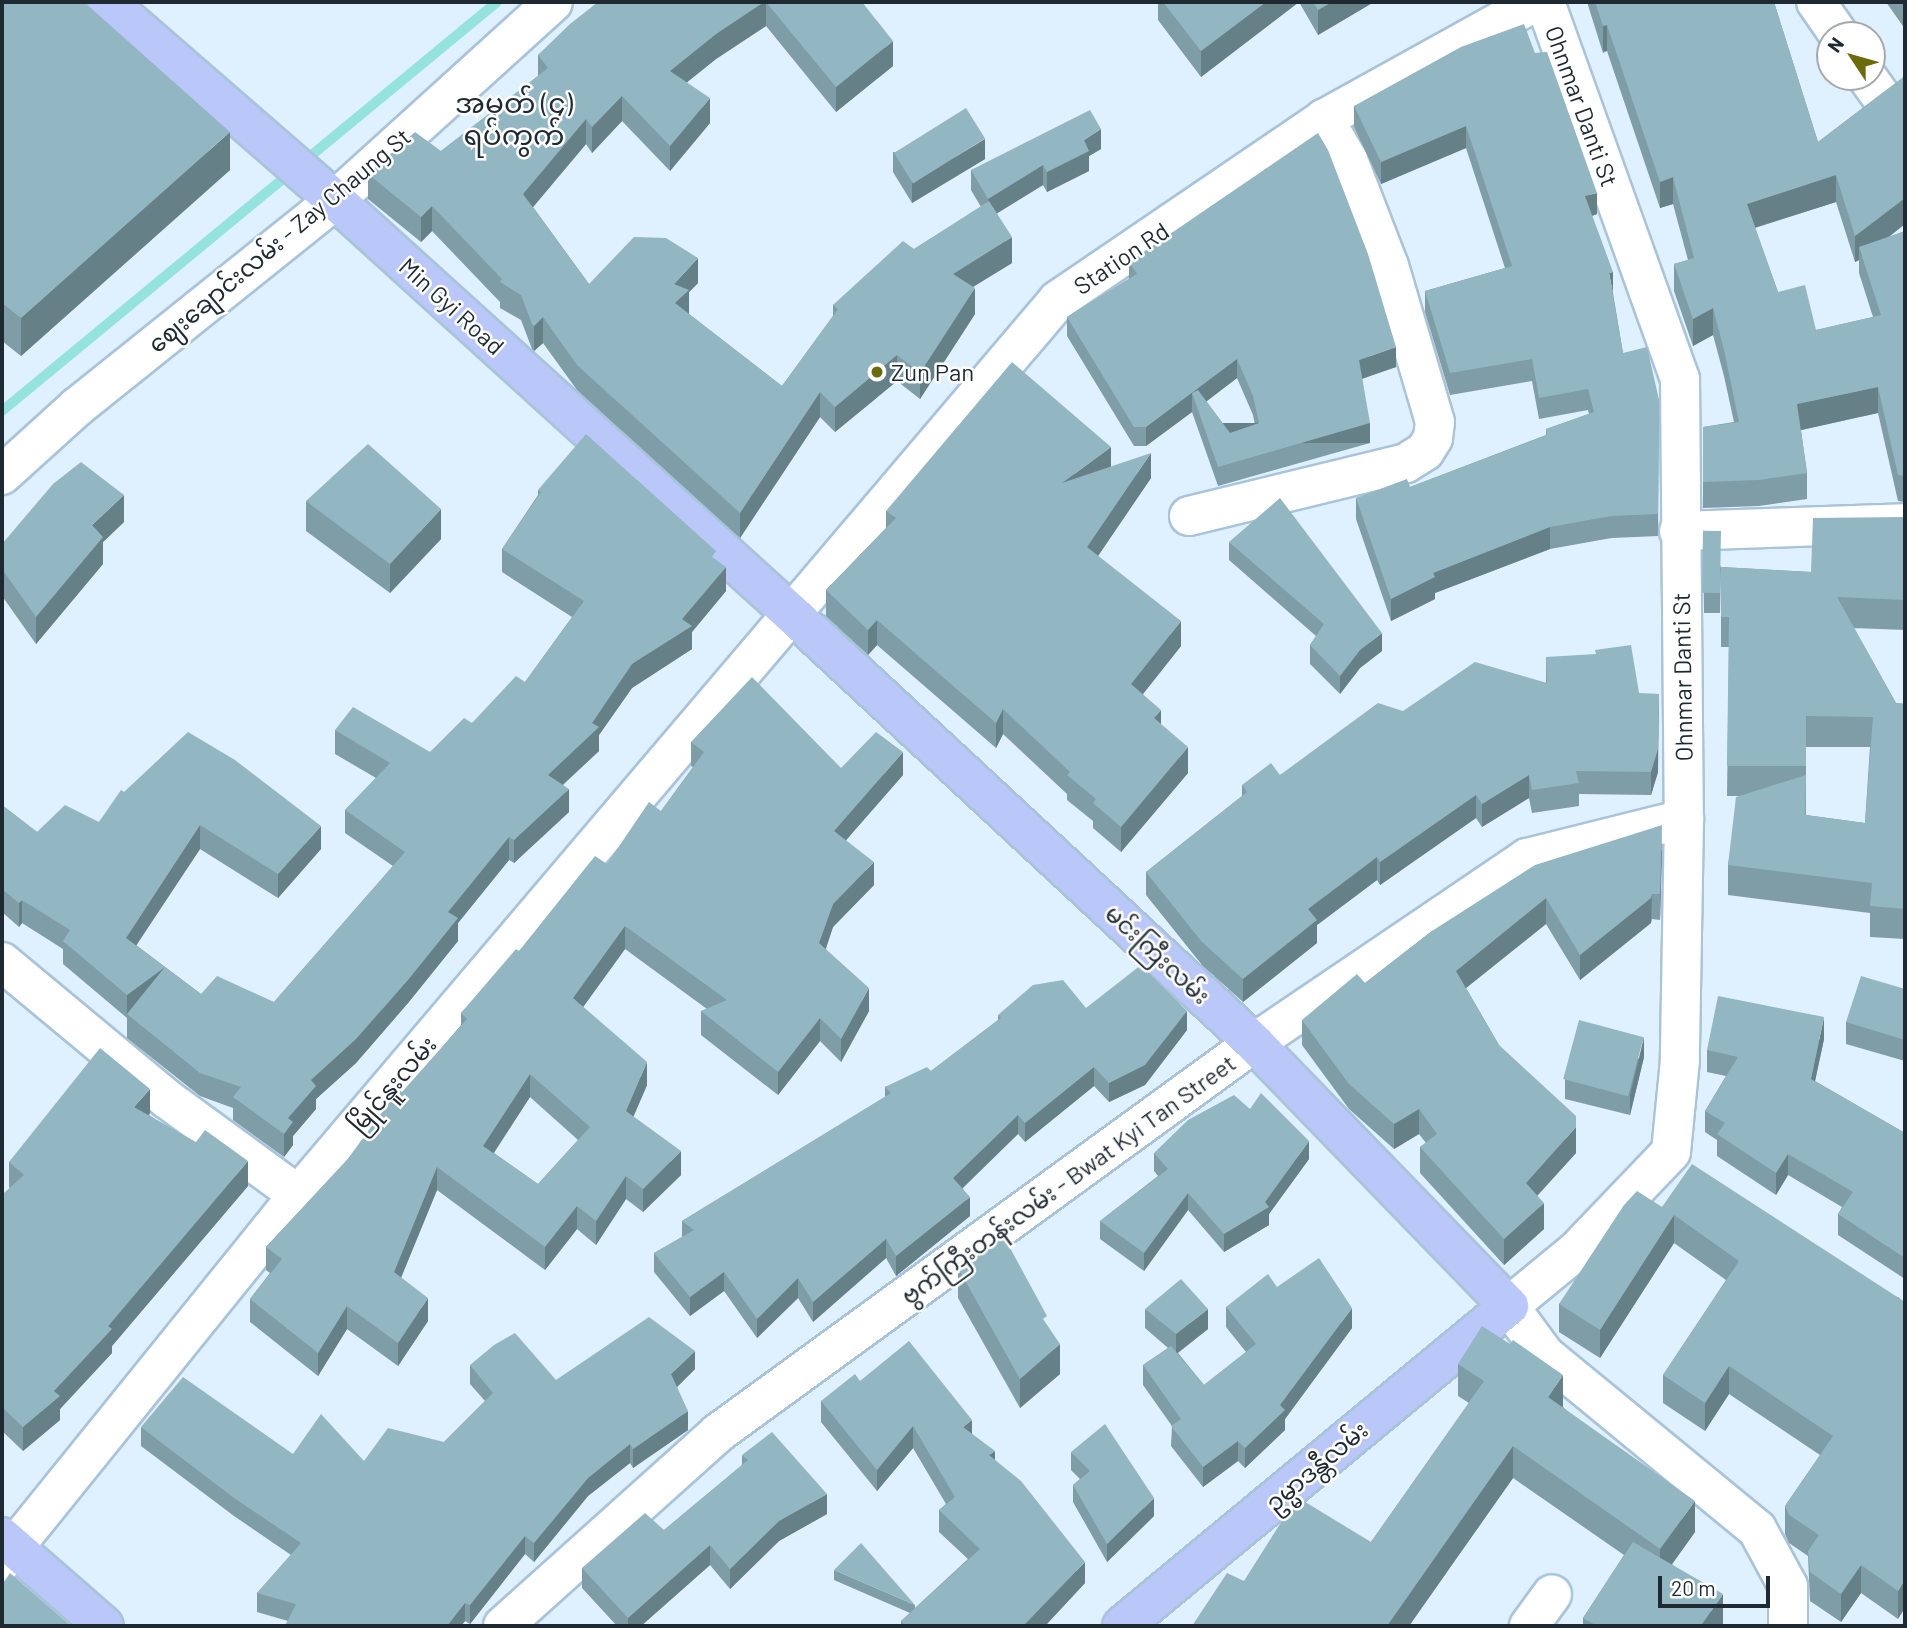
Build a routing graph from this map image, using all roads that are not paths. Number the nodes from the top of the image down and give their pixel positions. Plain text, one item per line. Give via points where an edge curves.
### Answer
1 (107, 2) edge
2 (553, 2) edge
3 (1535, 2) edge
4 (1545, 2) edge
5 (1816, 2) edge
6 (1829, 21) edge
7 (1324, 119) junction
8 (335, 200) junction
9 (2, 475) edge
10 (1189, 516) dead end
11 (1905, 523) edge
12 (1679, 531) junction
13 (793, 615) junction
14 (1684, 820) junction
15 (2, 962) edge
16 (1254, 1043) junction
17 (298, 1195) junction
18 (1509, 1306) junction
19 (6, 1549) edge
20 (1552, 1594) dead end
21 (104, 1626) edge
22 (503, 1626) edge
23 (1122, 1626) edge
24 (1529, 1626) edge
25 (1788, 1626) edge

1 - 8 main road, Min Gyi Road
2 - 8 street, ဈေးချောင်းလမ်း - Zay Chaung St
3 - 7 street, Station Rd
4 - 12 street, Ohnmar Danti St via 1680,379
5 - 6 street
7 - 10 street via 1348,160 1389,266 1436,422 1433,438 1424,452 1406,463
7 - 13 street, Station Rd via 1058,300
8 - 9 street, ဈေးချောင်းလမ်း - Zay Chaung St via 77,407
8 - 13 main road, Min Gyi Road
11 - 12 street
12 - 14 street, Ohnmar Danti St
13 - 16 main road, မင်းကြီးလမ်း
13 - 17 street, မြိုင်နူးလမ်း
14 - 16 street, ဗွက်ကြီးတန်းလမ်း - Bwat Kyi Tan Street via 1527,858
14 - 18 street, Ohnmar Danti St via 1683,1160
15 - 17 street via 167,1099
16 - 18 main road, မင်းကြီးလမ်း
16 - 22 street, ဗွက်ကြီးတန်းလမ်း - Bwat Kyi Tan Street via 718,1433
17 - 19 street, မြိုင်နူးလမ်း
18 - 23 main road, ဥမ္မာဒန္တီလမ်း
18 - 25 street via 1545,1355 1757,1529 1788,1586
19 - 21 main road
20 - 24 street

